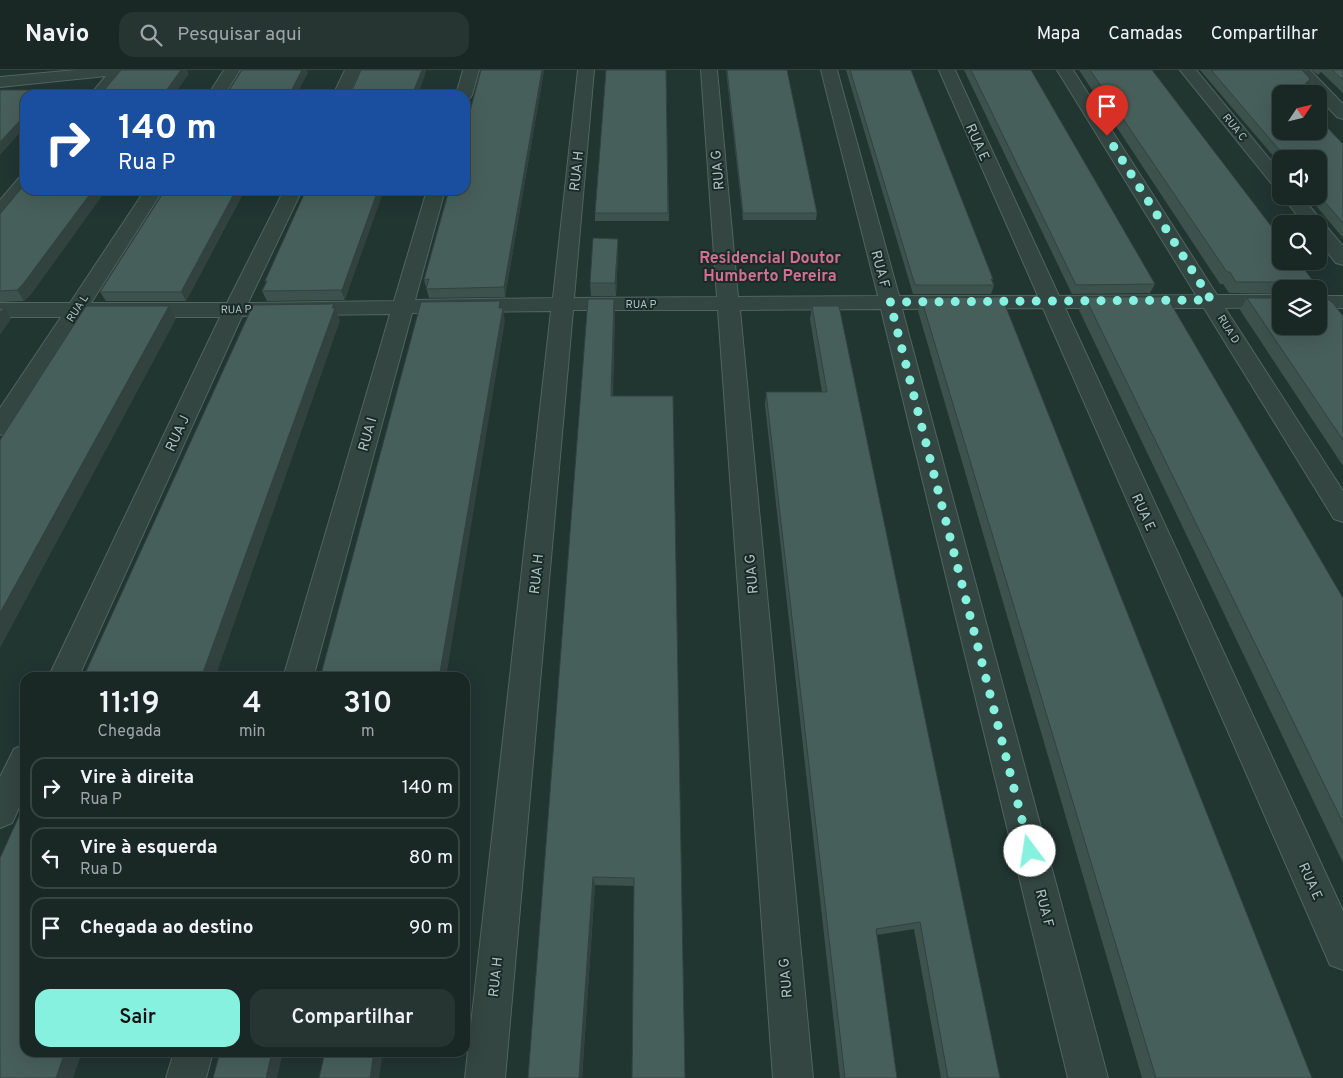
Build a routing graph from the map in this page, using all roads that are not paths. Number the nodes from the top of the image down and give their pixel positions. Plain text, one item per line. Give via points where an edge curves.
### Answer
1 (122, 70) edge
2 (232, 70) edge
3 (353, 70) edge
4 (472, 70) edge
5 (586, 70) edge
6 (709, 70) edge
7 (829, 70) edge
8 (947, 70) edge
9 (1065, 70) edge
10 (1188, 70) edge
11 (1301, 70) edge
12 (0, 82) edge
13 (103, 90) edge
14 (219, 90) edge
15 (343, 90) edge
16 (466, 90) edge
17 (1343, 114) edge
18 (1272, 173) edge
19 (20, 188) edge
20 (151, 195) edge
21 (292, 195) edge
22 (435, 195) edge
23 (1298, 205) edge
24 (0, 212) edge
25 (1307, 215) edge
26 (1327, 240) edge
27 (1343, 260) edge
28 (1211, 300) junction
29 (1272, 301) edge
30 (890, 302) junction
31 (1049, 302) junction
32 (1327, 302) edge
33 (1343, 302) edge
34 (563, 304) junction
35 (729, 304) junction
36 (402, 305) junction
37 (77, 309) junction
38 (0, 310) edge
39 (234, 310) junction
40 (0, 427) edge
41 (1343, 512) edge
42 (66, 672) edge
43 (300, 672) edge
44 (20, 770) edge
45 (0, 812) edge
46 (1343, 952) edge
47 (192, 1057) edge
48 (186, 1078) edge
49 (485, 1078) edge
50 (793, 1078) edge
51 (1088, 1078) edge

1 - 12 street
1 - 13 street
2 - 14 street
3 - 15 street
4 - 16 street
5 - 34 street, RUA H
6 - 35 street, RUA G
7 - 30 street, RUA F
8 - 31 street, RUA E
9 - 28 street, RUA D
10 - 18 street, RUA C
11 - 17 street
19 - 24 street
20 - 37 street, RUA L
21 - 39 street, RUA J
22 - 36 street, RUA I
23 - 25 street
26 - 27 street
28 - 29 street, RUA P
28 - 31 street, RUA P
28 - 41 street, RUA D
30 - 31 street, RUA P
30 - 35 street, RUA P
30 - 51 street, RUA F
31 - 46 street, RUA E
32 - 33 street
34 - 35 street, RUA P
34 - 36 street, RUA P
34 - 49 street, RUA H
35 - 50 street, RUA G
36 - 39 street, RUA P
36 - 43 street, RUA I
37 - 38 street, RUA P
37 - 39 street, RUA P
37 - 40 street, RUA L
39 - 42 street, RUA J
44 - 45 street
47 - 48 street

